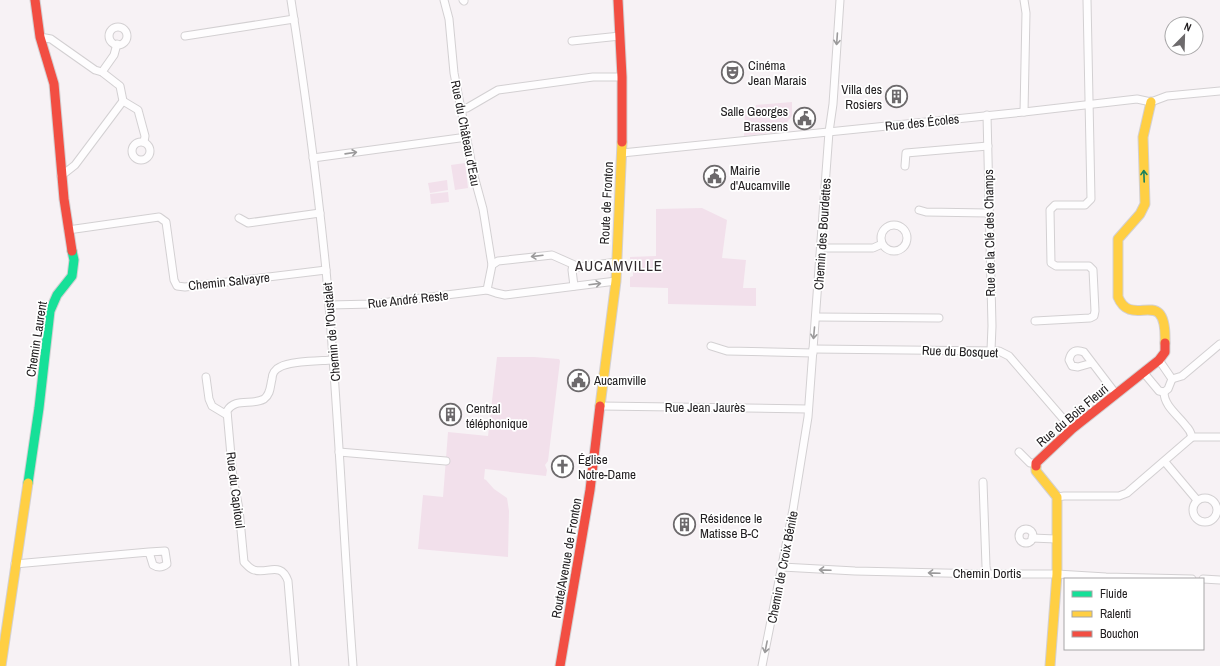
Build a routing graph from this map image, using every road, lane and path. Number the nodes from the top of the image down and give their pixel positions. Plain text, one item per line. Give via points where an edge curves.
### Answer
1 (35, 0) edge
2 (291, 0) edge
3 (444, 0) edge
4 (618, 0) edge
5 (840, 0) edge
6 (1024, 0) edge
7 (1087, 0) edge
8 (294, 20) junction
9 (184, 36) dead end
10 (620, 36) junction
11 (40, 37) junction
12 (572, 41) dead end
13 (118, 44) dead end
14 (102, 72) junction
15 (622, 77) junction
16 (1220, 91) edge
17 (123, 101) junction
18 (1151, 102) junction
19 (1089, 104) junction
20 (461, 109) junction
21 (1024, 112) junction
22 (987, 115) junction
23 (830, 132) junction
24 (468, 137) junction
25 (144, 142) dead end
26 (988, 146) junction
27 (622, 153) junction
28 (313, 158) junction
29 (905, 166) dead end
30 (61, 176) junction
31 (919, 210) dead end
32 (988, 212) junction
33 (320, 214) junction
34 (239, 218) dead end
35 (68, 230) junction
36 (882, 244) dead end
37 (821, 248) junction
38 (617, 262) junction
39 (492, 265) junction
40 (573, 265) junction
41 (326, 270) junction
42 (616, 281) junction
43 (574, 286) junction
44 (487, 290) junction
45 (329, 305) junction
46 (816, 317) junction
47 (939, 318) dead end
48 (1035, 321) dead end
49 (1220, 344) edge
50 (711, 346) dead end
51 (991, 350) junction
52 (813, 351) junction
53 (332, 360) junction
54 (1159, 360) junction
55 (1092, 363) dead end
56 (1144, 374) junction
57 (206, 377) dead end
58 (1172, 379) junction
59 (1164, 392) junction
60 (1116, 394) junction
61 (601, 406) junction
62 (808, 409) junction
63 (227, 415) junction
64 (1072, 429) junction
65 (1192, 437) junction
66 (1220, 437) edge
67 (339, 452) junction
68 (1019, 452) dead end
69 (595, 454) joint
70 (446, 461) dead end
71 (1165, 462) junction
72 (1036, 463) junction
73 (800, 467) joint
74 (983, 482) dead end
75 (1056, 497) junction
76 (1197, 500) dead end
77 (1032, 538) dead end
78 (1056, 539) junction
79 (149, 552) dead end
80 (15, 564) junction
81 (782, 567) junction
82 (987, 574) junction
83 (1057, 574) junction
84 (1149, 578) edge
85 (1204, 579) edge
86 (1220, 580) edge
87 (1, 666) edge
88 (295, 666) edge
89 (353, 666) edge
90 (560, 666) edge
91 (762, 666) edge
92 (1050, 666) edge

1 - 11 street, Chemin Laurent
2 - 8 street, Chemin de l'Oustalet
3 - 20 street, Rue du Château d'Eau via 449,19 452,61
4 - 10 street, Route de Fronton
5 -> 23 street, Chemin des Bourdettes
6 - 21 street
7 - 19 street
8 - 9 street
8 - 28 street, Chemin de l'Oustalet
10 - 12 street
10 - 15 street, Route de Fronton
11 - 14 street via 51,39 95,70
11 - 30 street, Chemin Laurent via 54,84
13 - 14 street
14 - 17 street via 120,86
15 - 20 street via 593,77 498,90
15 - 27 street, Route de Fronton
16 - 18 street, Rue des Écoles via 1167,96
17 - 25 street via 138,110 145,136
17 - 30 street via 75,165
18 - 19 street, Rue des Écoles via 1137,99
54 -> 18 street via 1165,352 1163,317 1154,310 1123,308 1118,296 1118,239 1140,214 1145,204 1143,137
19 - 21 street, Rue des Écoles
19 - 48 street via 1091,199 1086,205 1055,205 1050,210 1051,263 1056,266 1089,266 1093,270 1094,316
20 - 24 street, Rue du Château d'Eau
21 - 22 street, Rue des Écoles
22 - 23 street, Rue des Écoles
22 - 26 street, Rue de la Clé des Champs
23 - 27 street, Rue des Écoles
23 - 37 street, Chemin des Bourdettes
28 -> 24 street
24 - 39 street, Rue du Château d'Eau
26 - 29 street via 906,153
26 - 32 street, Rue de la Clé des Champs
27 - 38 street, Route de Fronton
28 - 33 street, Chemin de l'Oustalet
30 - 35 street, Chemin Laurent
31 - 32 street
32 - 51 street, Rue de la Clé des Champs
33 - 34 street via 248,223
33 - 41 street, Chemin de l'Oustalet
35 - 41 street, Chemin Salvayre via 158,217 166,222 177,286
35 - 80 street, Chemin Laurent via 74,271 72,278 54,299 50,311 39,408
36 - 37 street via 873,248
37 - 46 street, Chemin des Bourdettes
38 - 40 street via 579,267
38 - 42 street, Route de Fronton
40 -> 39 street via 552,255 498,261
39 - 44 street
40 - 43 street
41 - 45 street, Chemin de l'Oustalet
43 -> 42 street
42 - 61 street, Route de Fronton
43 - 44 street via 505,295
44 - 45 street, Rue André Reste via 373,304
45 - 53 street, Chemin de l'Oustalet
46 - 47 street
46 -> 52 street, Chemin des Bourdettes
49 - 58 street via 1182,376
50 - 52 street, Rue du Bosquet via 727,351
51 - 52 street, Rue du Bosquet
51 - 64 street, Rue du Bosquet via 1009,356
52 - 62 street, Chemin des Bourdettes
53 - 63 street via 279,367 273,374 270,390 265,398 235,403 229,406
53 - 67 street, Chemin de l'Oustalet
54 - 56 street, Rue du Bois Fleuri
54 - 58 street
55 - 60 street
56 - 59 street via 1159,391
56 - 60 street, Rue du Bois Fleuri
57 - 63 street via 212,406
58 - 59 street
59 - 65 street via 1166,402
60 - 64 street, Rue du Bois Fleuri
61 - 62 street, Rue Jean Jaurès
61 - 69 street, Route de Fronton
62 - 73 street, Chemin des Bourdettes
63 - 88 street, Rue du Capitoul via 244,562 255,570 278,569 286,575
64 - 72 street, Rue du Bois Fleuri
65 - 66 street
65 - 71 street
67 - 70 street
67 - 89 street, Chemin de l'Oustalet
68 - 72 street via 1030,463
69 - 90 street, Route/Avenue de Fronton
71 - 75 street via 1127,493 1119,496
71 - 76 street
72 - 75 street, Rue du Bois Fleuri via 1036,471
73 - 81 street, Chemin de Croix Bénite
74 - 82 street
75 - 78 street
77 - 78 street
78 - 83 street
79 - 80 street
80 - 87 street, Chemin Laurent
82 -> 81 street, Chemin Dortis
81 -> 91 street, Chemin de Croix Bénite
82 - 83 street, Chemin Dortis
83 - 84 street, Chemin Dortis
83 - 92 street
85 - 86 street

